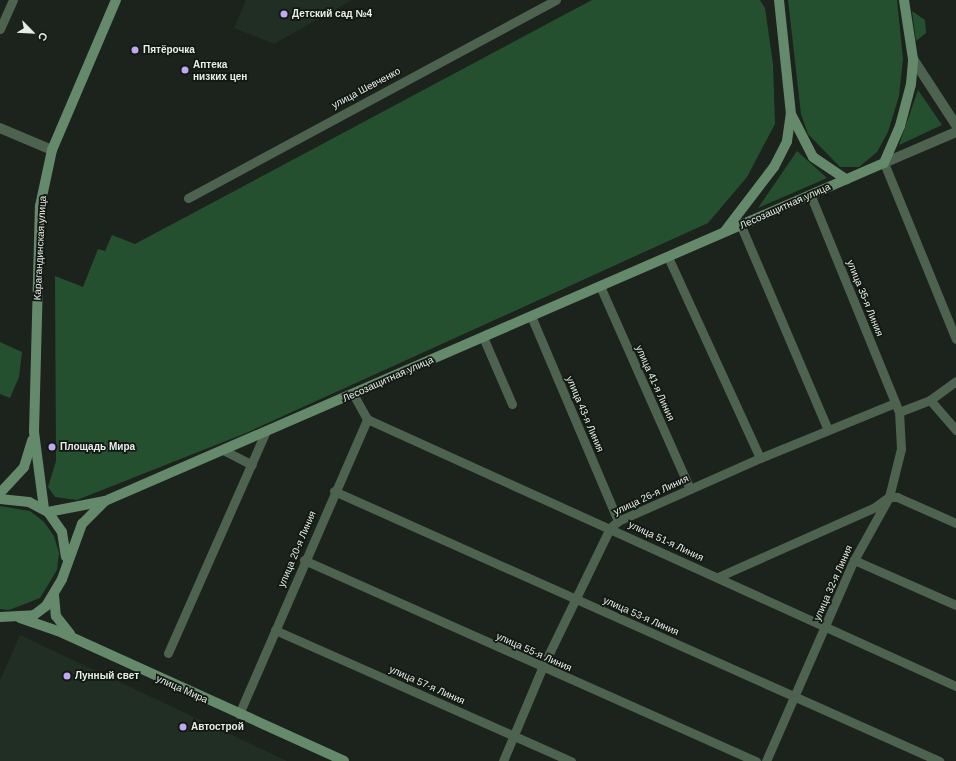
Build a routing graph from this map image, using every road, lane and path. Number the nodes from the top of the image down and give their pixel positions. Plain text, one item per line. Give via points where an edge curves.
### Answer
1 (14, 0) edge
2 (116, 0) edge
3 (556, 0) edge
4 (779, 0) edge
5 (904, 0) edge
6 (0, 29) edge
7 (913, 59) junction
8 (791, 114) junction
9 (956, 125) edge
10 (0, 128) edge
11 (956, 132) edge
12 (52, 150) junction
13 (884, 163) junction
14 (846, 179) junction
15 (810, 194) junction
16 (188, 198) dead end
17 (741, 226) junction
18 (724, 233) junction
19 (668, 257) junction
20 (600, 286) junction
21 (531, 316) junction
22 (483, 337) junction
23 (956, 339) edge
24 (956, 381) edge
25 (354, 394) junction
26 (930, 400) junction
27 (895, 403) junction
28 (512, 404) dead end
29 (899, 412) junction
30 (367, 419) junction
31 (827, 428) junction
32 (956, 430) edge
33 (34, 432) junction
34 (265, 433) junction
35 (225, 451) junction
36 (760, 458) junction
37 (252, 465) junction
38 (690, 489) junction
39 (334, 491) junction
40 (0, 493) edge
41 (889, 497) junction
42 (0, 499) edge
43 (105, 501) junction
44 (46, 510) junction
45 (618, 521) junction
46 (956, 523) edge
47 (610, 528) junction
48 (304, 560) junction
49 (854, 560) junction
50 (66, 561) junction
51 (718, 577) junction
52 (54, 596) junction
53 (575, 598) junction
54 (956, 605) edge
55 (4, 618) edge
56 (20, 618) junction
57 (826, 625) junction
58 (0, 627) edge
59 (275, 630) junction
60 (75, 638) junction
61 (168, 653) dead end
62 (542, 668) junction
63 (956, 686) edge
64 (794, 696) junction
65 (239, 714) junction
66 (512, 735) junction
67 (344, 761) edge
68 (503, 761) edge
69 (571, 761) edge
70 (756, 761) edge
71 (766, 761) edge
72 (939, 761) edge

1 - 6 street
2 - 12 main road, Карагандинская улица
3 - 16 street, улица Шевченко
4 - 8 main road
5 - 7 main road
7 - 9 street
7 - 13 main road via 902,120
8 - 14 main road via 813,157
8 - 18 main road, Лесозащитная улица via 787,141 774,168
10 - 12 street
11 - 13 street
12 - 33 main road, Карагандинская улица via 40,206
13 - 14 main road, Лесозащитная улица
13 - 23 street
14 - 15 main road, Лесозащитная улица
15 - 17 main road, Лесозащитная улица
15 - 27 street, улица 35-я Линия
17 - 18 main road, Лесозащитная улица
17 - 31 street
18 - 19 main road, Лесозащитная улица
19 - 20 main road, Лесозащитная улица
19 - 36 street
20 - 21 main road, Лесозащитная улица
20 - 38 street, улица 41-я Линия
21 - 22 main road, Лесозащитная улица
21 - 45 street, улица 43-я Линия
22 - 25 main road, Лесозащитная улица
22 - 28 street
24 - 26 street
25 - 30 street
25 - 34 main road, Лесозащитная улица
26 - 29 street
26 - 32 street
27 - 29 street, улица 35-я Линия
27 - 31 street, улица 26-я Линия
29 - 41 street, улица 32-я Линия via 901,449
30 - 39 street, улица 20-я Линия
30 - 47 street, улица 51-я Линия
31 - 36 street, улица 26-я Линия
33 - 40 main road via 24,467
33 - 44 main road, Карагандинская улица
34 - 35 main road, Лесозащитная улица
34 - 37 street
35 - 37 street
35 - 43 main road, Лесозащитная улица
36 - 38 street, улица 26-я Линия
37 - 61 street
38 - 45 street, улица 26-я Линия
39 - 48 street, улица 20-я Линия
39 - 53 street, улица 53-я Линия
41 - 46 street via 898,497
41 - 49 street, улица 32-я Линия
41 - 51 street via 875,507
42 - 44 main road via 17,499
43 - 44 main road, Лесозащитная улица
43 - 50 main road via 82,524
44 - 50 main road via 62,532
45 - 47 street, улица 26-я Линия
47 - 51 street, улица 51-я Линия
47 - 53 street, улица 26-я Линия
48 - 59 street, улица 20-я Линия
48 - 62 street, улица 55-я Линия
49 - 54 street
49 - 57 street, улица 32-я Линия
50 - 52 main road
51 - 57 street, улица 51-я Линия
52 - 56 main road via 34,615
52 - 60 main road via 56,616
53 - 62 street, улица 26-я Линия
53 - 64 street, улица 53-я Линия
55 - 56 main road
55 - 58 main road
56 - 60 main road, улица Мира
57 - 63 street, улица 51-я Линия
57 - 64 street, улица 32-я Линия
59 - 65 street, улица 20-я Линия
59 - 66 street, улица 57-я Линия
60 - 65 main road, улица Мира
62 - 66 street, улица 26-я Линия
62 - 70 street, улица 55-я Линия
64 - 71 street, улица 32-я Линия
64 - 72 street, улица 53-я Линия
65 - 67 main road, улица Мира
66 - 68 street, улица 26-я Линия
66 - 69 street, улица 57-я Линия

